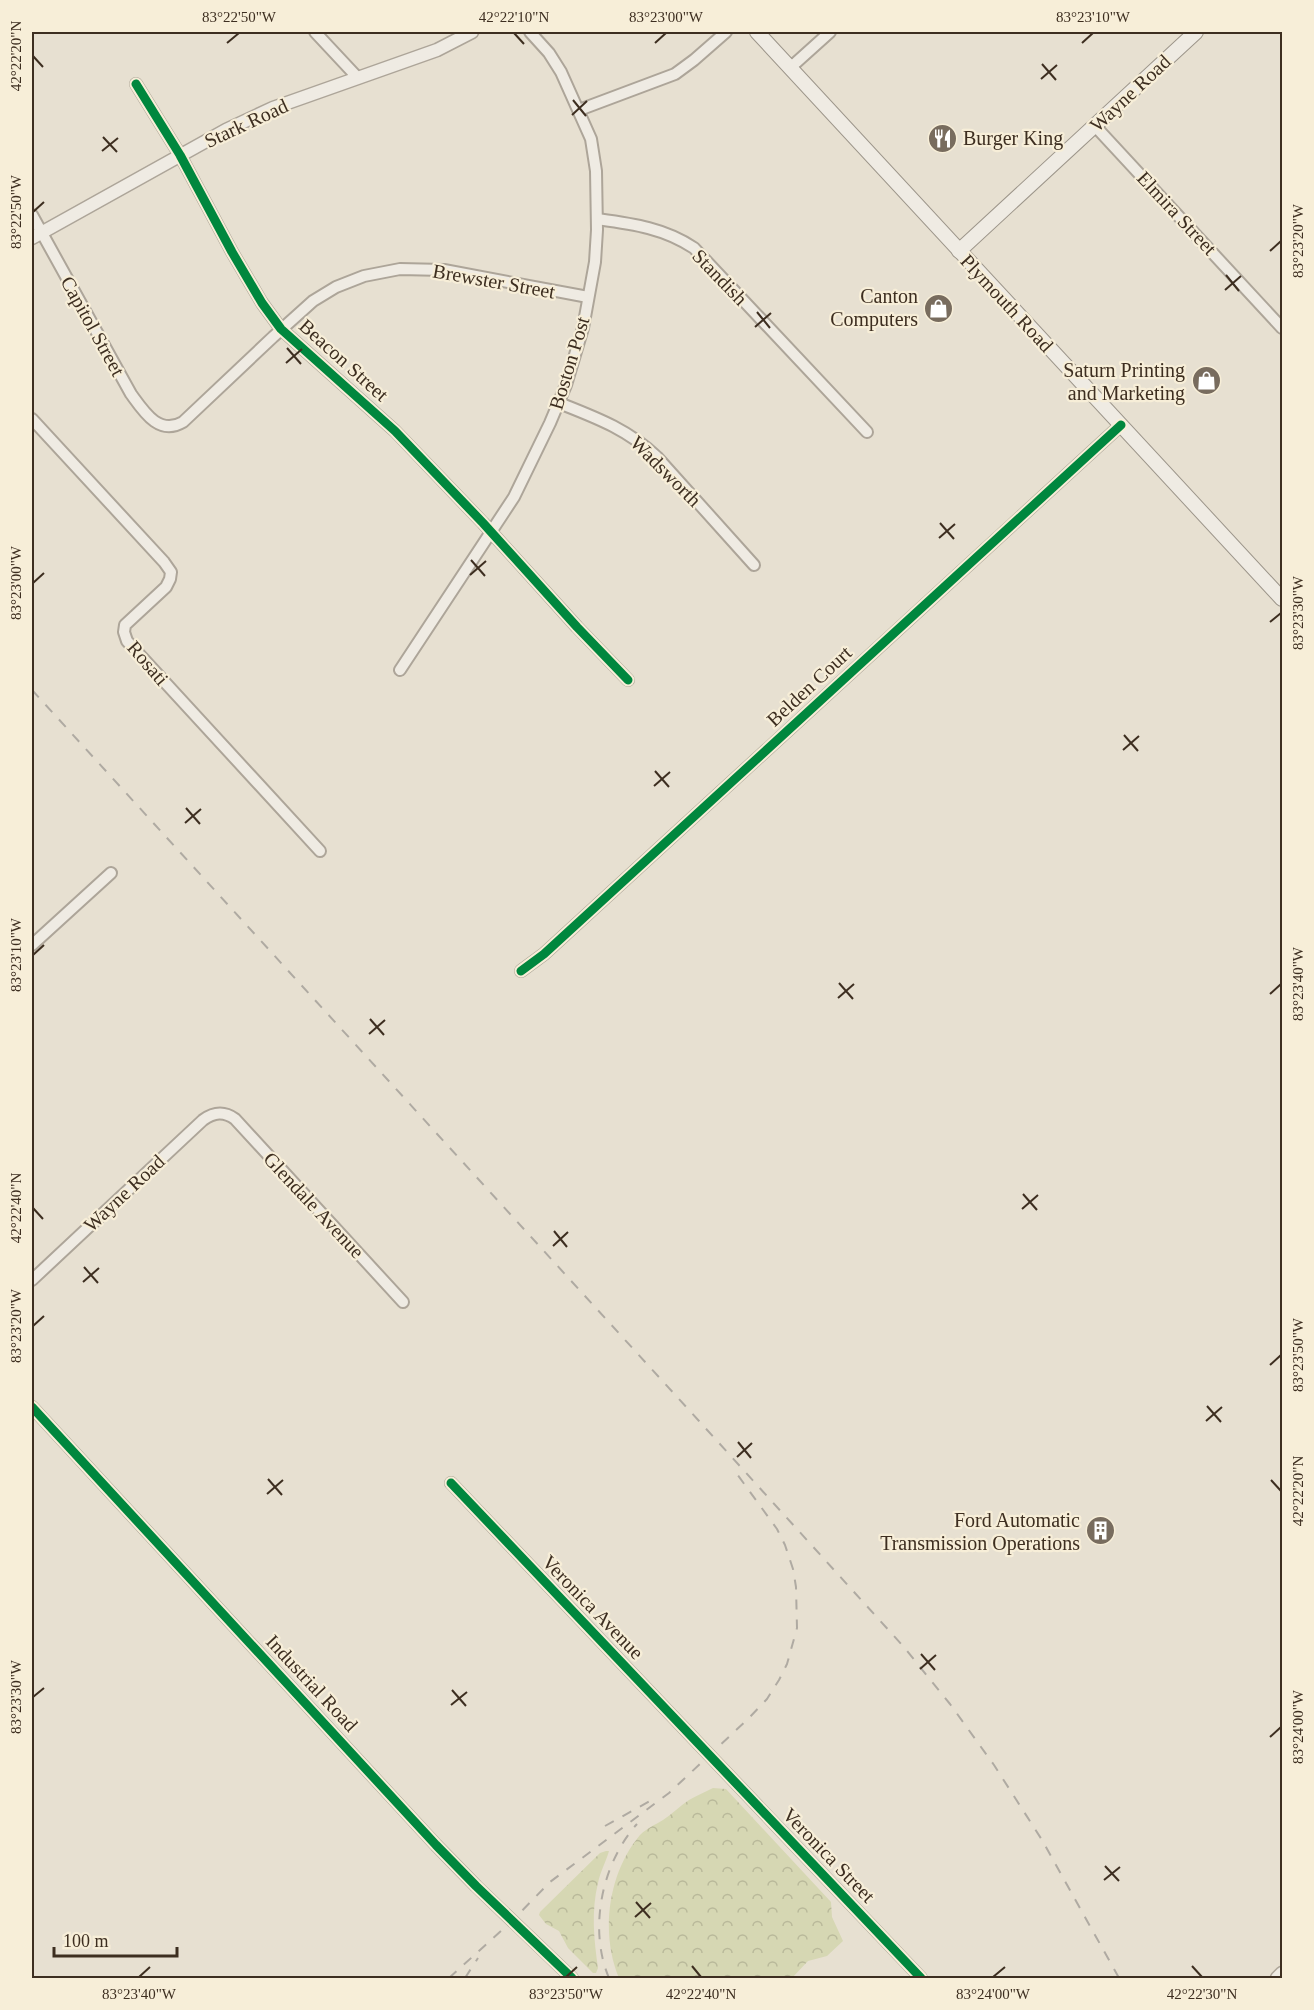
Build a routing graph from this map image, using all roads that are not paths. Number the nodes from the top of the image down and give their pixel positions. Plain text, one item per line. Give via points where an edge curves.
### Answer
1 (315, 32) edge
2 (472, 32) edge
3 (530, 32) edge
4 (726, 32) edge
5 (757, 32) edge
6 (830, 32) edge
7 (1196, 32) edge
8 (790, 68) junction
9 (358, 78) junction
10 (136, 84) dead end
11 (579, 110) junction
12 (1095, 126) junction
13 (180, 155) junction
14 (32, 215) edge
15 (597, 219) junction
16 (36, 235) edge
17 (959, 251) junction
18 (588, 297) junction
19 (1282, 328) edge
20 (281, 329) junction
21 (559, 403) junction
22 (32, 419) edge
23 (1121, 424) junction
24 (166, 427) joint
25 (867, 432) dead end
26 (491, 532) junction
27 (754, 565) dead end
28 (1282, 599) edge
29 (400, 670) dead end
30 (628, 680) dead end
31 (320, 851) dead end
32 (111, 873) dead end
33 (32, 945) edge
34 (520, 971) dead end
35 (221, 1113) joint
36 (32, 1280) edge
37 (403, 1302) dead end
38 (32, 1407) edge
39 (451, 1483) dead end
40 (710, 1756) joint
41 (1282, 1973) edge
42 (572, 1978) edge
43 (921, 1978) edge
44 (1277, 1978) edge

1 - 9 street
2 - 9 street, Stark Road via 437,50
3 - 11 street, Boston Post via 555,62
4 - 11 street via 675,74
5 - 8 main road, Plymouth Road
6 - 8 street
7 - 12 main road, Wayne Road
8 - 17 main road, Plymouth Road
9 - 13 street, Stark Road via 257,115
10 - 13 street, Beacon Street
11 - 15 street, Boston Post via 591,139
12 - 17 main road, Wayne Road
12 - 19 street, Elmira Street
13 - 16 street, Stark Road
13 - 20 street, Beacon Street via 238,262
14 - 16 street, Capitol Street
15 - 18 street, Boston Post
15 - 25 street, Standish via 657,229 694,248
16 - 24 street, Capitol Street via 131,394 151,420
17 - 23 main road, Plymouth Road
18 - 20 street, Brewster Street via 444,270 400,269 364,276 336,287
18 - 21 street, Boston Post
20 - 24 street, Brewster Street via 183,422
20 - 26 street, Beacon Street via 395,431
21 - 26 street, Boston Post via 523,481
21 - 27 street, Wadsworth via 614,425 643,444
22 - 31 street, Rosati via 171,572 166,587 125,625 128,641
23 - 28 main road, Plymouth Road
23 - 34 street, Belden Court via 544,954
26 - 29 street, Boston Post
26 - 30 street, Beacon Street
32 - 33 street
35 - 36 street, Wayne Road via 203,1120
35 - 37 street, Glendale Avenue via 236,1119
38 - 42 street, Industrial Road via 451,1860
39 - 40 street, Veronica Avenue
40 - 43 street, Veronica Street
41 - 44 street

